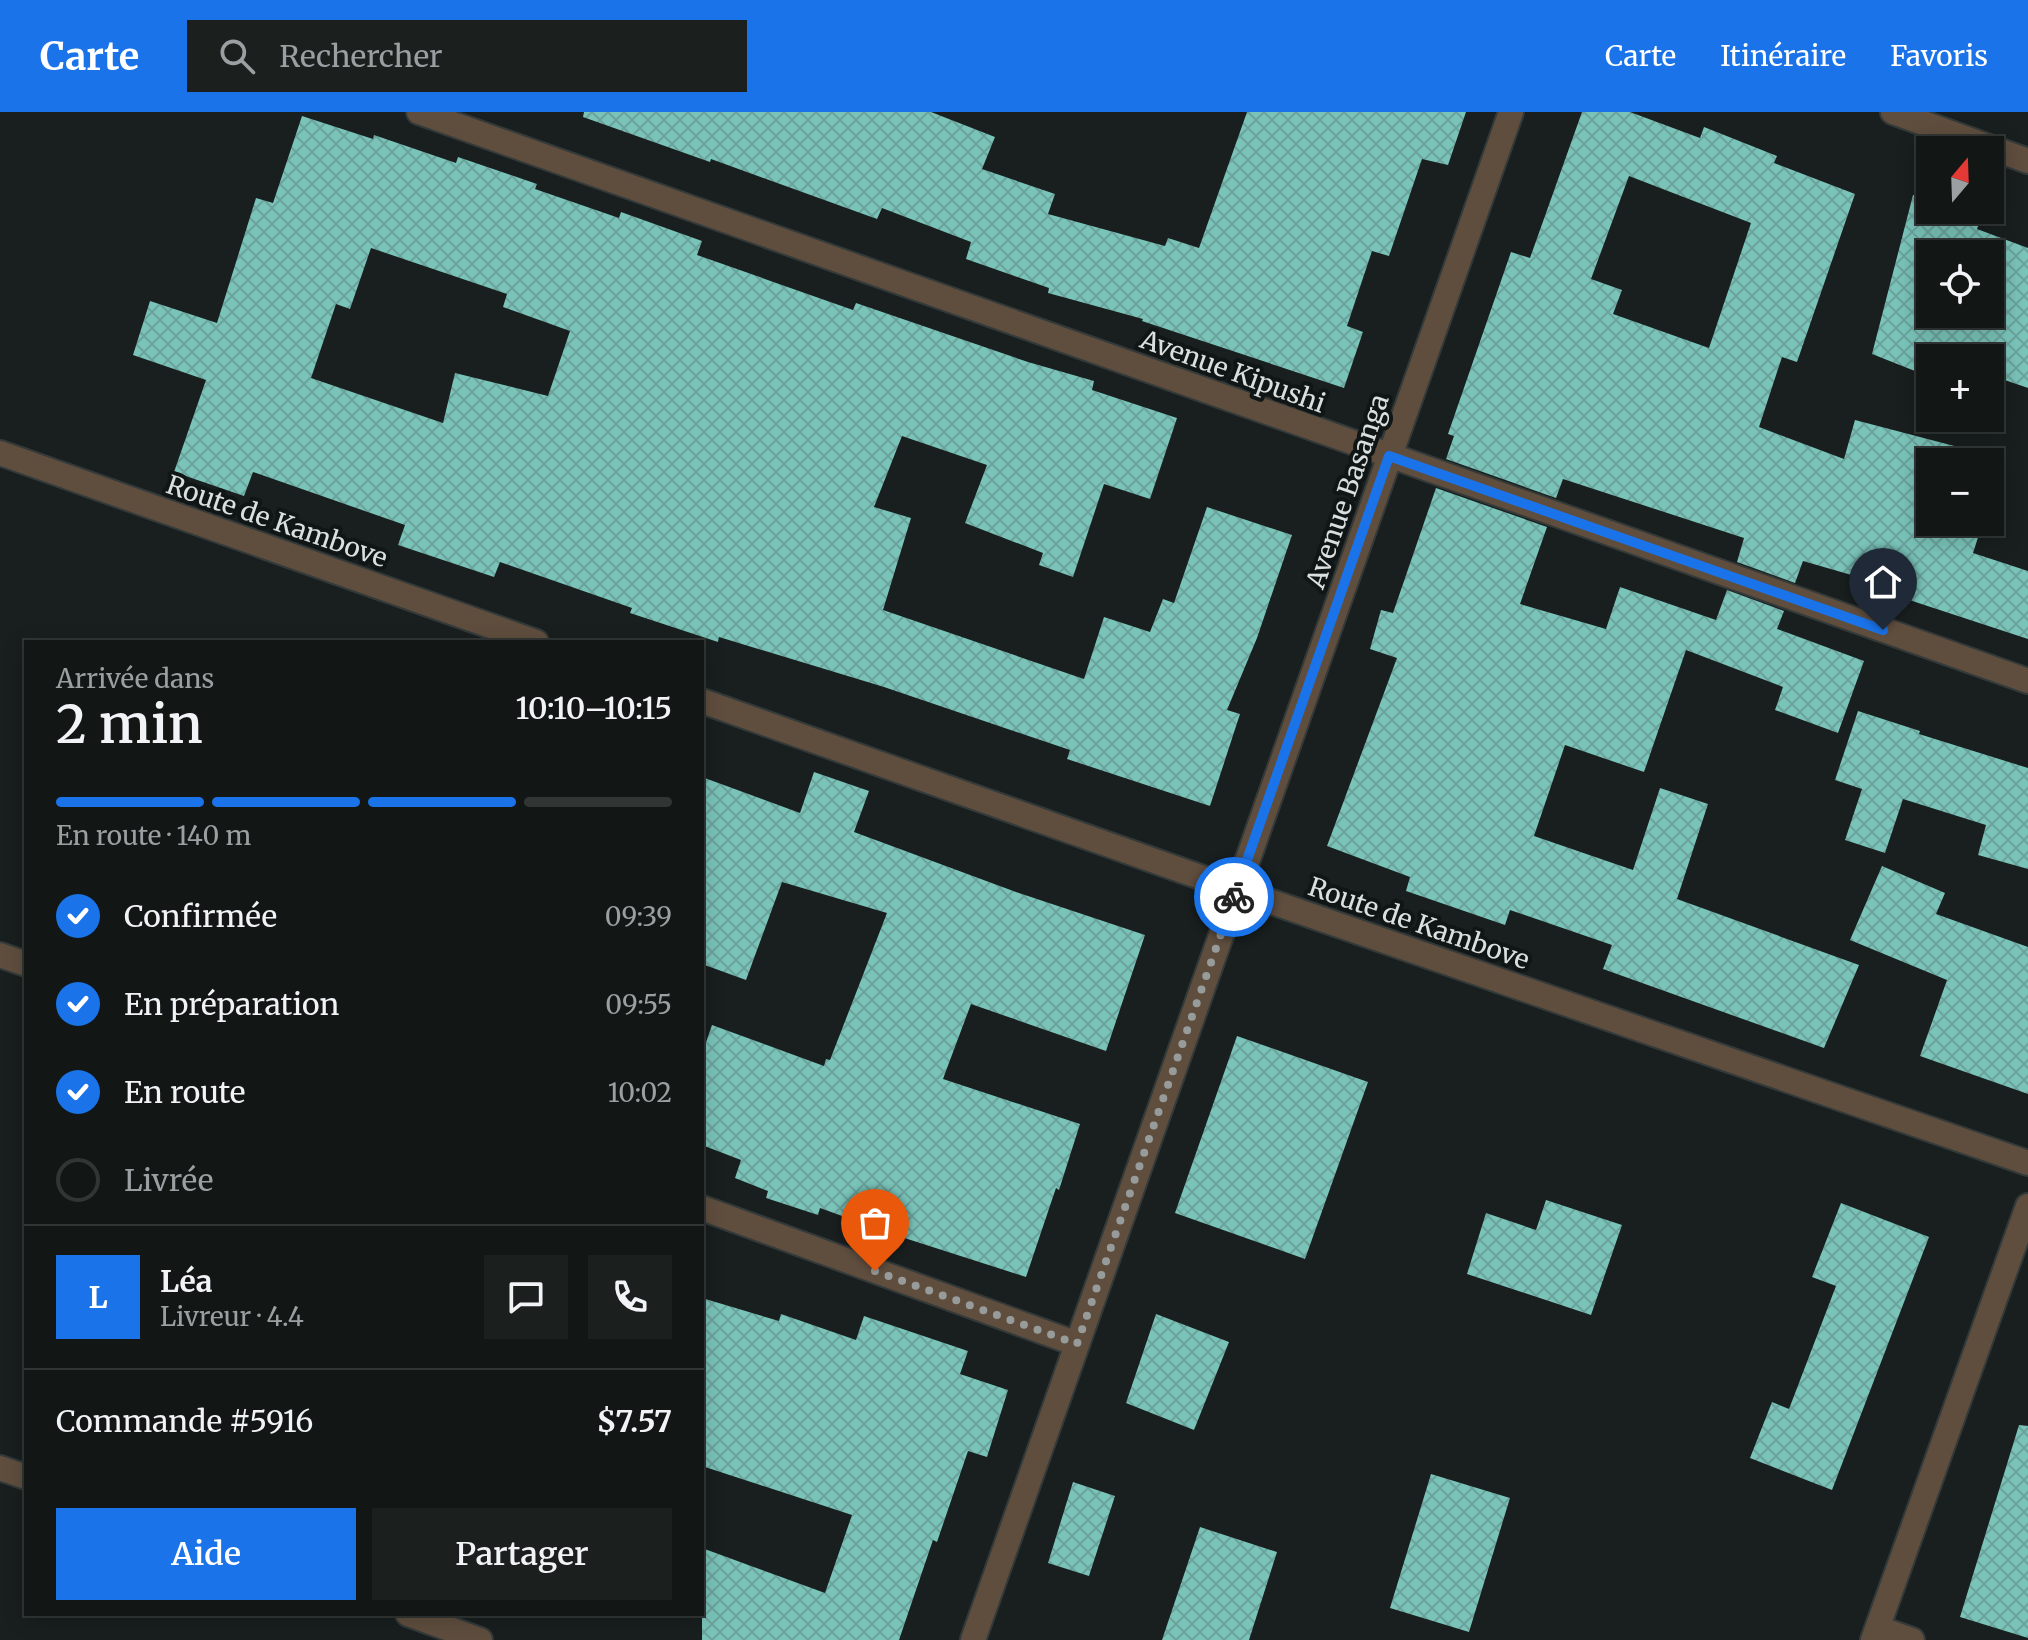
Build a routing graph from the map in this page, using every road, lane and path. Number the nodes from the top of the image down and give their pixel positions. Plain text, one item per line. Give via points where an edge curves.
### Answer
1 (419, 112) edge
2 (1511, 112) edge
3 (1893, 112) edge
4 (2028, 161) edge
5 (0, 453) edge
6 (1389, 456) junction
7 (530, 640) edge
8 (2028, 681) edge
9 (704, 702) edge
10 (1237, 890) junction
11 (0, 955) edge
12 (24, 963) edge
13 (2028, 1163) edge
14 (2028, 1206) edge
15 (704, 1209) edge
16 (1077, 1344) junction
17 (0, 1468) edge
18 (24, 1476) edge
19 (414, 1616) edge
20 (1875, 1634) edge
21 (480, 1640) edge
22 (973, 1640) edge
23 (1912, 1640) edge

1 - 6 street, Avenue Kipushi
2 - 6 street, Avenue Basanga
3 - 4 street
5 - 7 street, Route de Kambove
6 - 8 street, Avenue Kipushi
6 - 10 street, Avenue Basanga
9 - 10 street, Route de Kambove
10 - 13 street, Route de Kambove
10 - 16 street, Avenue Basanga
11 - 12 street
14 - 20 street
15 - 16 street
16 - 22 street, Avenue Basanga
17 - 18 street
19 - 21 street
20 - 23 street

